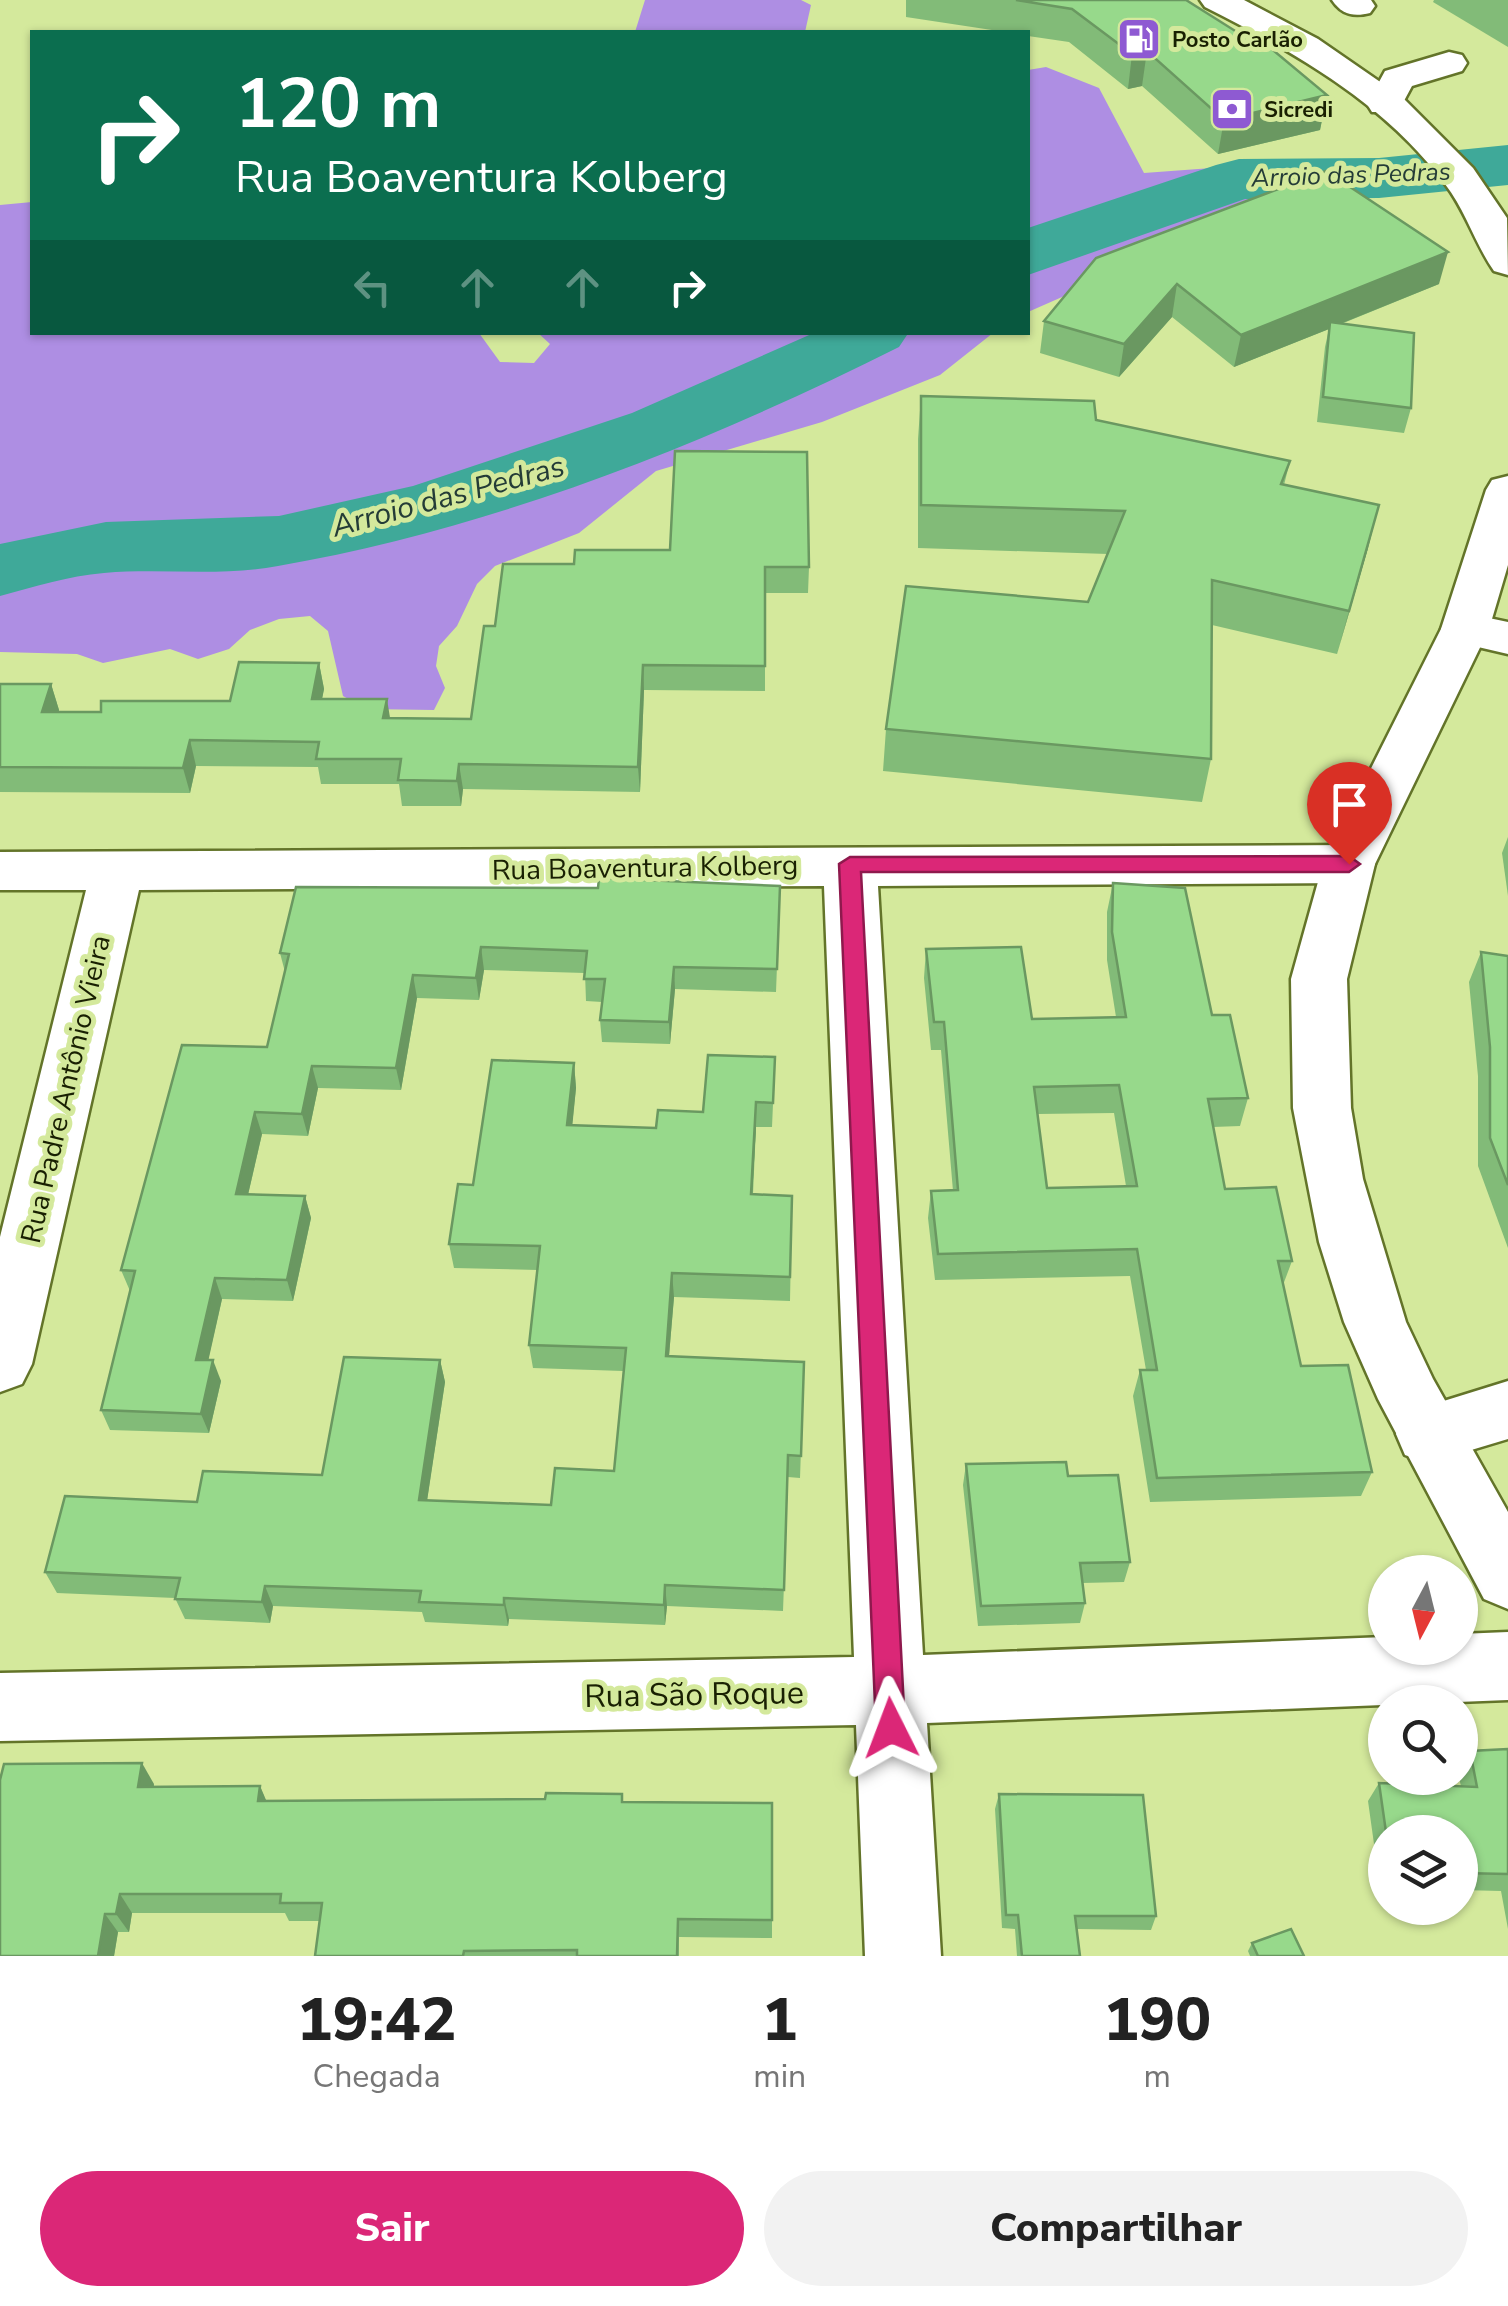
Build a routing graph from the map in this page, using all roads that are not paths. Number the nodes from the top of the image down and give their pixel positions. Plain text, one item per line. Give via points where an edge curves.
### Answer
1 (1218, 0) edge
2 (1449, 64) dead end
3 (1385, 104) junction
4 (1508, 263) edge
5 (1508, 490) edge
6 (1486, 633) edge
7 (850, 864) junction
8 (1349, 864) junction
9 (0, 871) edge
10 (116, 872) junction
11 (0, 1364) edge
12 (1508, 1410) edge
13 (1428, 1434) junction
14 (1508, 1576) edge
15 (1508, 1666) edge
16 (888, 1690) junction
17 (0, 1706) edge
18 (903, 1956) edge

1 - 3 street via 1315,52
2 - 3 street via 1398,79
3 - 4 street via 1446,158 1478,202
5 - 6 street
6 - 8 street
7 - 8 street, Rua Boaventura Kolberg
7 - 10 street, Rua Boaventura Kolberg
7 - 16 street
8 - 13 street via 1319,979 1322,1108 1332,1179 1374,1322
9 - 10 street, Rua Boaventura Kolberg
10 - 11 street, Rua Padre Antônio Vieira
12 - 13 street
13 - 14 street
15 - 16 street, Rua São Roque
16 - 17 street, Rua São Roque
16 - 18 street

